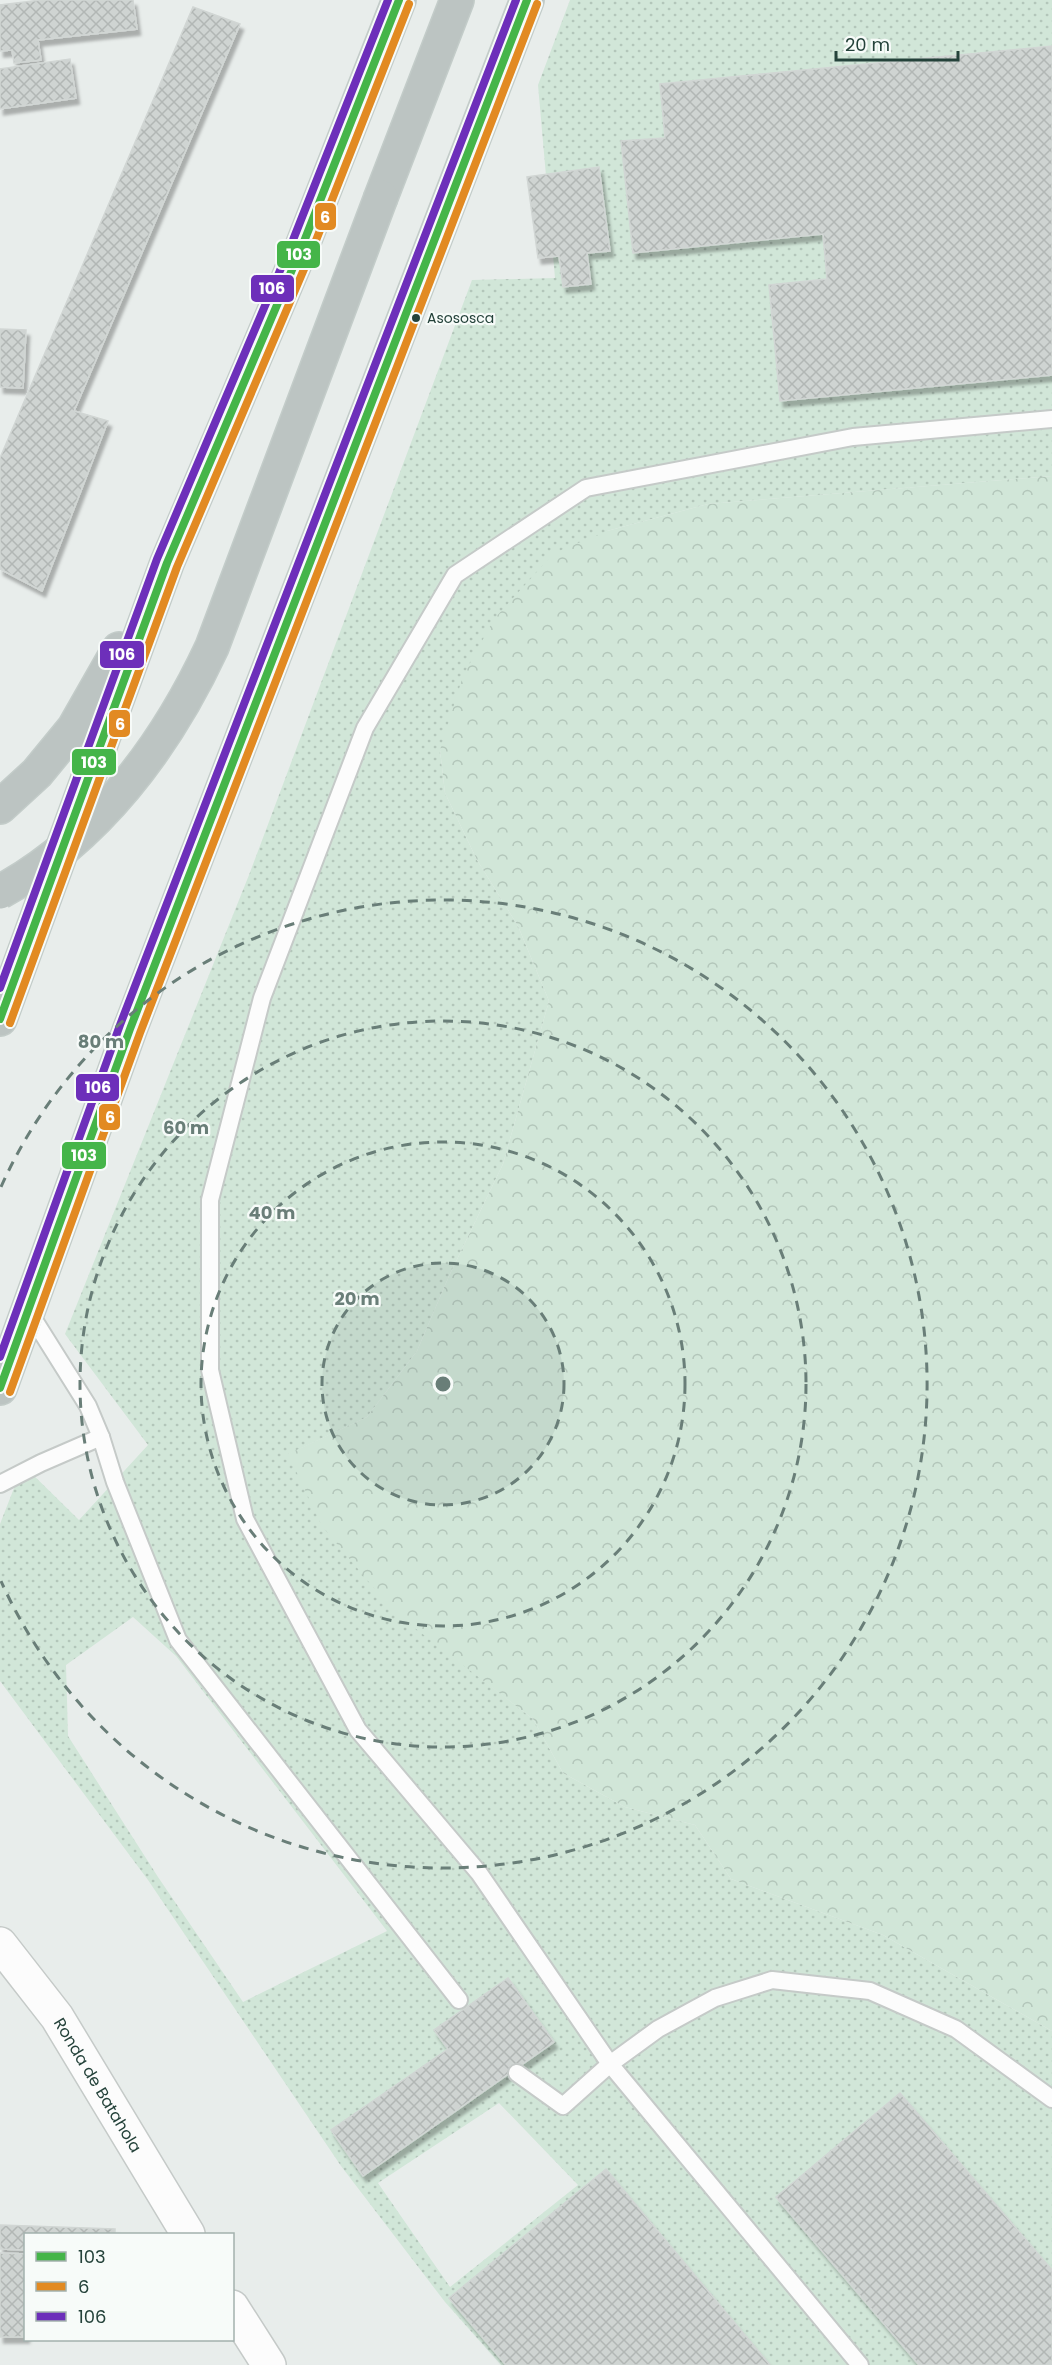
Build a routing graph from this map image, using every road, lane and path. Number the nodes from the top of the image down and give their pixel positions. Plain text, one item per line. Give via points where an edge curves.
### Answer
1 (399, 0) edge
2 (457, 0) edge
3 (527, 0) edge
4 (1052, 419) edge
5 (167, 563) junction
6 (0, 807) edge
7 (0, 892) edge
8 (0, 1019) edge
9 (28, 1312) junction
10 (0, 1388) edge
11 (101, 1437) junction
12 (0, 1484) edge
13 (0, 1944) edge
14 (459, 2000) dead end
15 (610, 2064) junction
16 (517, 2073) dead end
17 (1052, 2099) edge
18 (187, 2233) edge
19 (234, 2310) edge
20 (269, 2365) edge
21 (861, 2365) edge

1 - 5 highway via 303,244
2 - 7 highway, bridge via 195,684 144,764 101,813 50,859
3 - 9 highway via 134,1018
4 - 15 lane via 854,437 586,488 455,575 365,728 259,1009 210,1200 210,1370 245,1519 358,1730 479,1873
5 - 6 highway via 74,728 37,773
5 - 8 highway
9 - 10 highway
9 - 11 lane via 88,1406
11 - 12 lane
11 - 14 lane via 178,1640
13 - 18 street, Ronda de Batahola via 57,2017
15 - 16 lane via 563,2106
15 - 17 lane via 658,2029 715,1998 772,1980 870,1990 956,2029
15 - 21 lane
19 - 20 street

